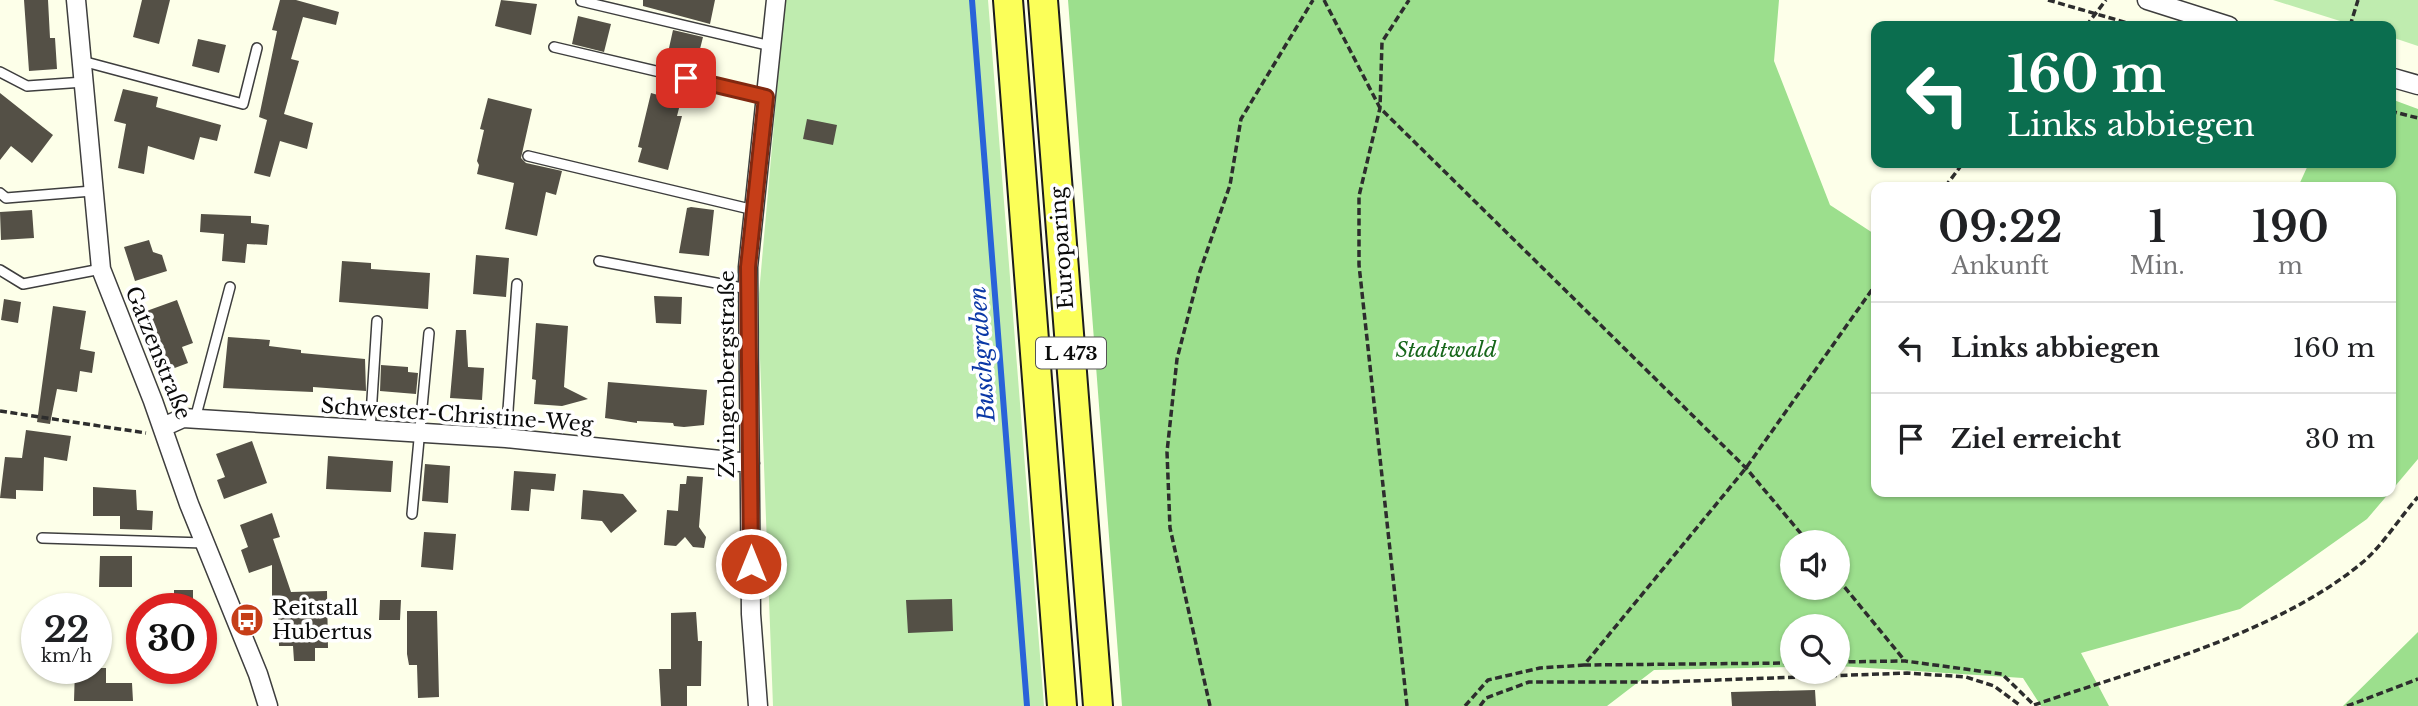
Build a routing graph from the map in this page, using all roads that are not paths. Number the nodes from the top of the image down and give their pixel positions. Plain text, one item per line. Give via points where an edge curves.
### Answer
1 (76, 0) edge
2 (776, 0) edge
3 (1008, 0) edge
4 (1043, 0) edge
5 (2147, 0) edge
6 (581, 1) edge
7 (2214, 21) edge
8 (771, 46) junction
9 (554, 47) dead end
10 (257, 48) dead end
11 (82, 61) junction
12 (0, 72) edge
13 (2396, 79) edge
14 (83, 82) junction
15 (2418, 85) edge
16 (766, 97) junction
17 (528, 156) dead end
18 (92, 191) junction
19 (0, 193) edge
20 (754, 210) junction
21 (599, 261) dead end
22 (101, 269) junction
23 (0, 270) edge
24 (517, 284) dead end
25 (230, 287) dead end
26 (748, 289) junction
27 (377, 321) dead end
28 (429, 333) dead end
29 (195, 419) junction
30 (163, 427) junction
31 (370, 431) junction
32 (419, 434) junction
33 (506, 438) junction
34 (750, 463) junction
35 (412, 514) dead end
36 (42, 538) dead end
37 (205, 543) junction
38 (268, 706) edge
39 (758, 706) edge
40 (1062, 706) edge
41 (1098, 706) edge

1 - 11 street, Gatzenstraße
2 - 8 street, Zwingenbergstraße
3 - 40 main road, Europaring / L 473
4 - 41 main road, Europaring / L 473
5 - 7 street
6 - 8 lane
8 - 16 street, Zwingenbergstraße
9 - 16 lane
10 - 11 lane via 243,104
11 - 14 street, Gatzenstraße
12 - 14 lane via 27,86
13 - 15 street
14 - 18 street, Gatzenstraße
16 - 20 street, Zwingenbergstraße
17 - 20 lane
18 - 19 lane via 6,198
18 - 22 street, Gatzenstraße
20 - 26 street, Zwingenbergstraße
21 - 26 lane
22 - 23 lane via 23,284
22 - 30 street, Gatzenstraße
24 - 33 lane
25 - 29 lane
26 - 34 street, Zwingenbergstraße
27 - 31 lane
28 - 32 lane
29 - 30 street, Schwester-Christine-Weg via 183,418
29 - 31 street, Schwester-Christine-Weg
30 - 37 street, Gatzenstraße
31 - 32 street, Schwester-Christine-Weg
32 - 33 street, Schwester-Christine-Weg
32 - 35 lane
33 - 34 street, Schwester-Christine-Weg
34 - 39 street, Zwingenbergstraße via 751,614
36 - 37 lane
37 - 38 street, Gatzenstraße

